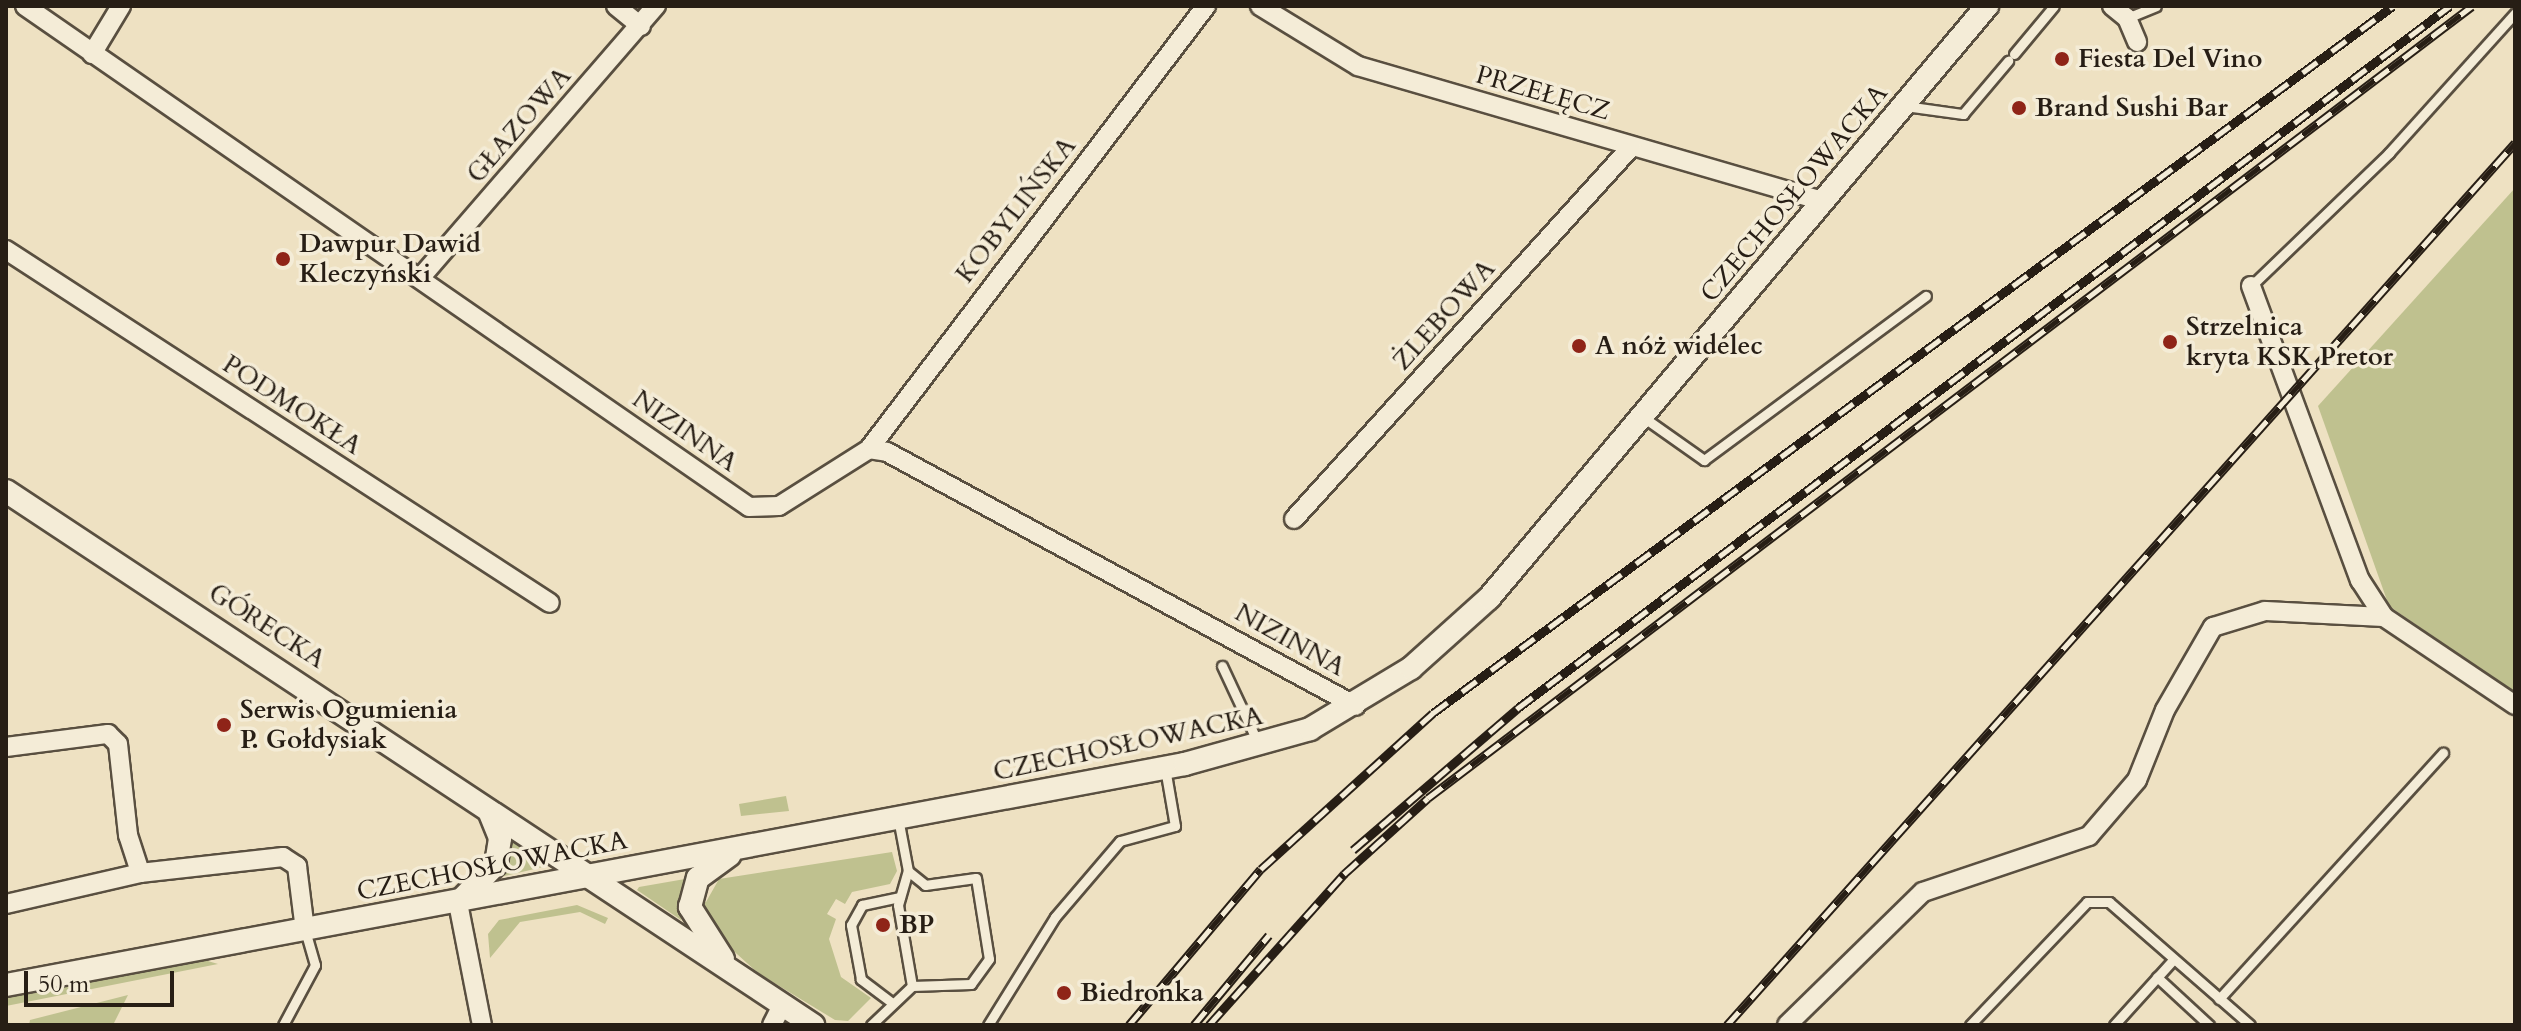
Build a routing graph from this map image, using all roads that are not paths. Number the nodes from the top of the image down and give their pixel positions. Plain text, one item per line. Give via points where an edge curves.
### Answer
1 (25, 6) edge
2 (121, 6) edge
3 (616, 6) edge
4 (656, 6) edge
5 (1206, 6) edge
6 (1260, 6) edge
7 (1987, 6) edge
8 (2054, 6) edge
9 (2156, 6) edge
10 (2120, 12) edge
11 (2515, 13) edge
12 (641, 26) junction
13 (2137, 42) dead end
14 (92, 54) junction
15 (1904, 105) junction
16 (1632, 146) junction
17 (1824, 201) junction
18 (6, 250) edge
19 (421, 277) junction
20 (2251, 286) joint
21 (1926, 296) dead end
22 (1643, 417) junction
23 (869, 449) junction
24 (6, 491) edge
25 (1294, 519) dead end
26 (550, 603) dead end
27 (2384, 617) junction
28 (1222, 666) dead end
29 (2515, 705) edge
30 (1356, 706) junction
31 (6, 747) edge
32 (1260, 747) junction
33 (2443, 753) dead end
34 (1165, 768) junction
35 (488, 809) junction
36 (898, 818) junction
37 (757, 843) junction
38 (908, 871) junction
39 (140, 873) junction
40 (584, 877) junction
41 (900, 897) junction
42 (458, 903) junction
43 (6, 904) edge
44 (305, 930) junction
45 (2173, 960) junction
46 (2157, 977) junction
47 (746, 983) junction
48 (6, 985) edge
49 (912, 986) junction
50 (2219, 999) junction
51 (891, 1002) junction
52 (777, 1015) edge
53 (283, 1025) edge
54 (482, 1025) edge
55 (813, 1025) edge
56 (871, 1025) edge
57 (988, 1025) edge
58 (1787, 1025) edge
59 (1970, 1025) edge
60 (2114, 1025) edge
61 (2209, 1025) edge
62 (2250, 1025) edge

1 - 14 street, NIZINNA
2 - 14 street
3 - 12 street
4 - 12 street, GŁAZOWA
5 - 23 street, KOBYLIŃSKA
6 - 16 street, PRZEŁĘCZ via 1358,66
7 - 15 street, CZECHOSŁOWACKA
8 - 15 lane via 1963,114
9 - 10 lane
10 - 13 street
11 - 20 lane via 2389,153
12 - 19 street, GŁAZOWA
14 - 19 street, NIZINNA
15 - 17 street, CZECHOSŁOWACKA
16 - 17 street, PRZEŁĘCZ
16 - 25 street, ŻLEBOWA
17 - 22 street, CZECHOSŁOWACKA
18 - 26 street, PODMOKŁA
19 - 23 street, NIZINNA via 749,507 779,506
20 - 27 street via 2347,550
21 - 22 lane via 1704,460
22 - 30 street, CZECHOSŁOWACKA via 1489,598 1424,658
23 - 30 street, NIZINNA via 901,458
24 - 35 street, GÓRECKA
27 - 29 street
27 - 58 street via 2265,611 2213,627 2165,710 2137,780 2089,836 1923,892
28 - 32 lane
30 - 32 street, CZECHOSŁOWACKA
31 - 39 street via 108,734 118,744 129,847
32 - 34 street, CZECHOSŁOWACKA
33 - 50 lane
34 - 36 street, CZECHOSŁOWACKA
34 - 57 lane via 1175,826 1120,841 1055,917
35 - 40 street, GÓRECKA
35 - 42 street via 500,838 496,864
36 - 37 street, CZECHOSŁOWACKA
36 - 38 lane
37 - 40 street, CZECHOSŁOWACKA
37 - 47 street via 706,869 690,907 702,936
38 - 41 lane
38 - 49 lane via 925,885 976,878 989,959 971,984
39 - 43 street
39 - 44 street via 283,857 297,866
40 - 42 street, CZECHOSŁOWACKA
40 - 47 street, GÓRECKA
41 - 49 lane
41 - 51 lane via 862,905 851,925 861,979
42 - 44 street, CZECHOSŁOWACKA
42 - 54 street
44 - 48 street, CZECHOSŁOWACKA
44 - 53 lane via 315,965
45 - 46 lane
45 - 50 lane
45 - 59 lane via 2109,902 2087,902
46 - 60 lane
46 - 61 lane
47 - 52 street, GÓRECKA
49 - 51 lane
50 - 62 lane
51 - 56 lane
52 - 55 street, GÓRECKA

